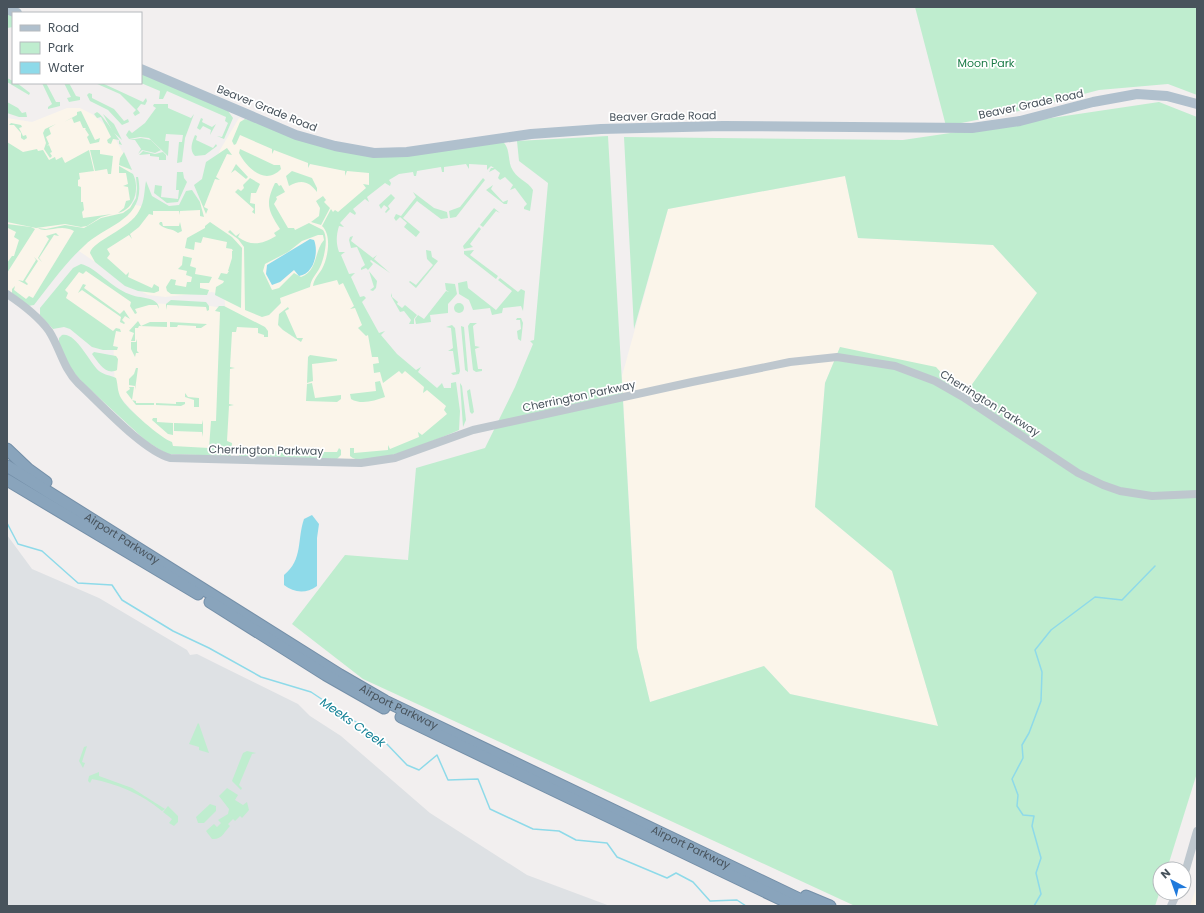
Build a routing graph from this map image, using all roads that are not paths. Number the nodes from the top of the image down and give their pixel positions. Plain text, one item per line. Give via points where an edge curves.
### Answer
1 (142, 69) edge
2 (1197, 104) edge
3 (7, 294) edge
4 (7, 448) edge
5 (7, 466) edge
6 (7, 474) edge
7 (7, 480) edge
8 (1197, 494) edge
9 (107, 529) junction
10 (198, 594) junction
11 (1197, 831) edge
12 (1188, 861) edge
13 (727, 863) junction
14 (795, 906) edge
15 (814, 906) edge
16 (830, 906) edge

1 - 2 main road, Beaver Grade Road via 296,135 374,153 407,152 531,134 601,129 723,126 972,128 1020,121 1093,102 1137,94 1167,96
3 - 8 street, Cherrington Parkway via 45,326 68,371 78,383 145,445 170,458 353,463 381,461 473,430 778,364 837,358 895,366 935,381 1078,473 1103,485 1120,491 1152,496
4 - 9 highway via 34,473
5 - 9 highway, Airport Parkway
6 - 10 highway, Airport Parkway
7 - 10 highway
9 - 13 highway, Airport Parkway via 385,701
10 - 14 highway, Airport Parkway via 371,701
11 - 12 street
13 - 15 highway, Airport Parkway
13 - 16 highway

